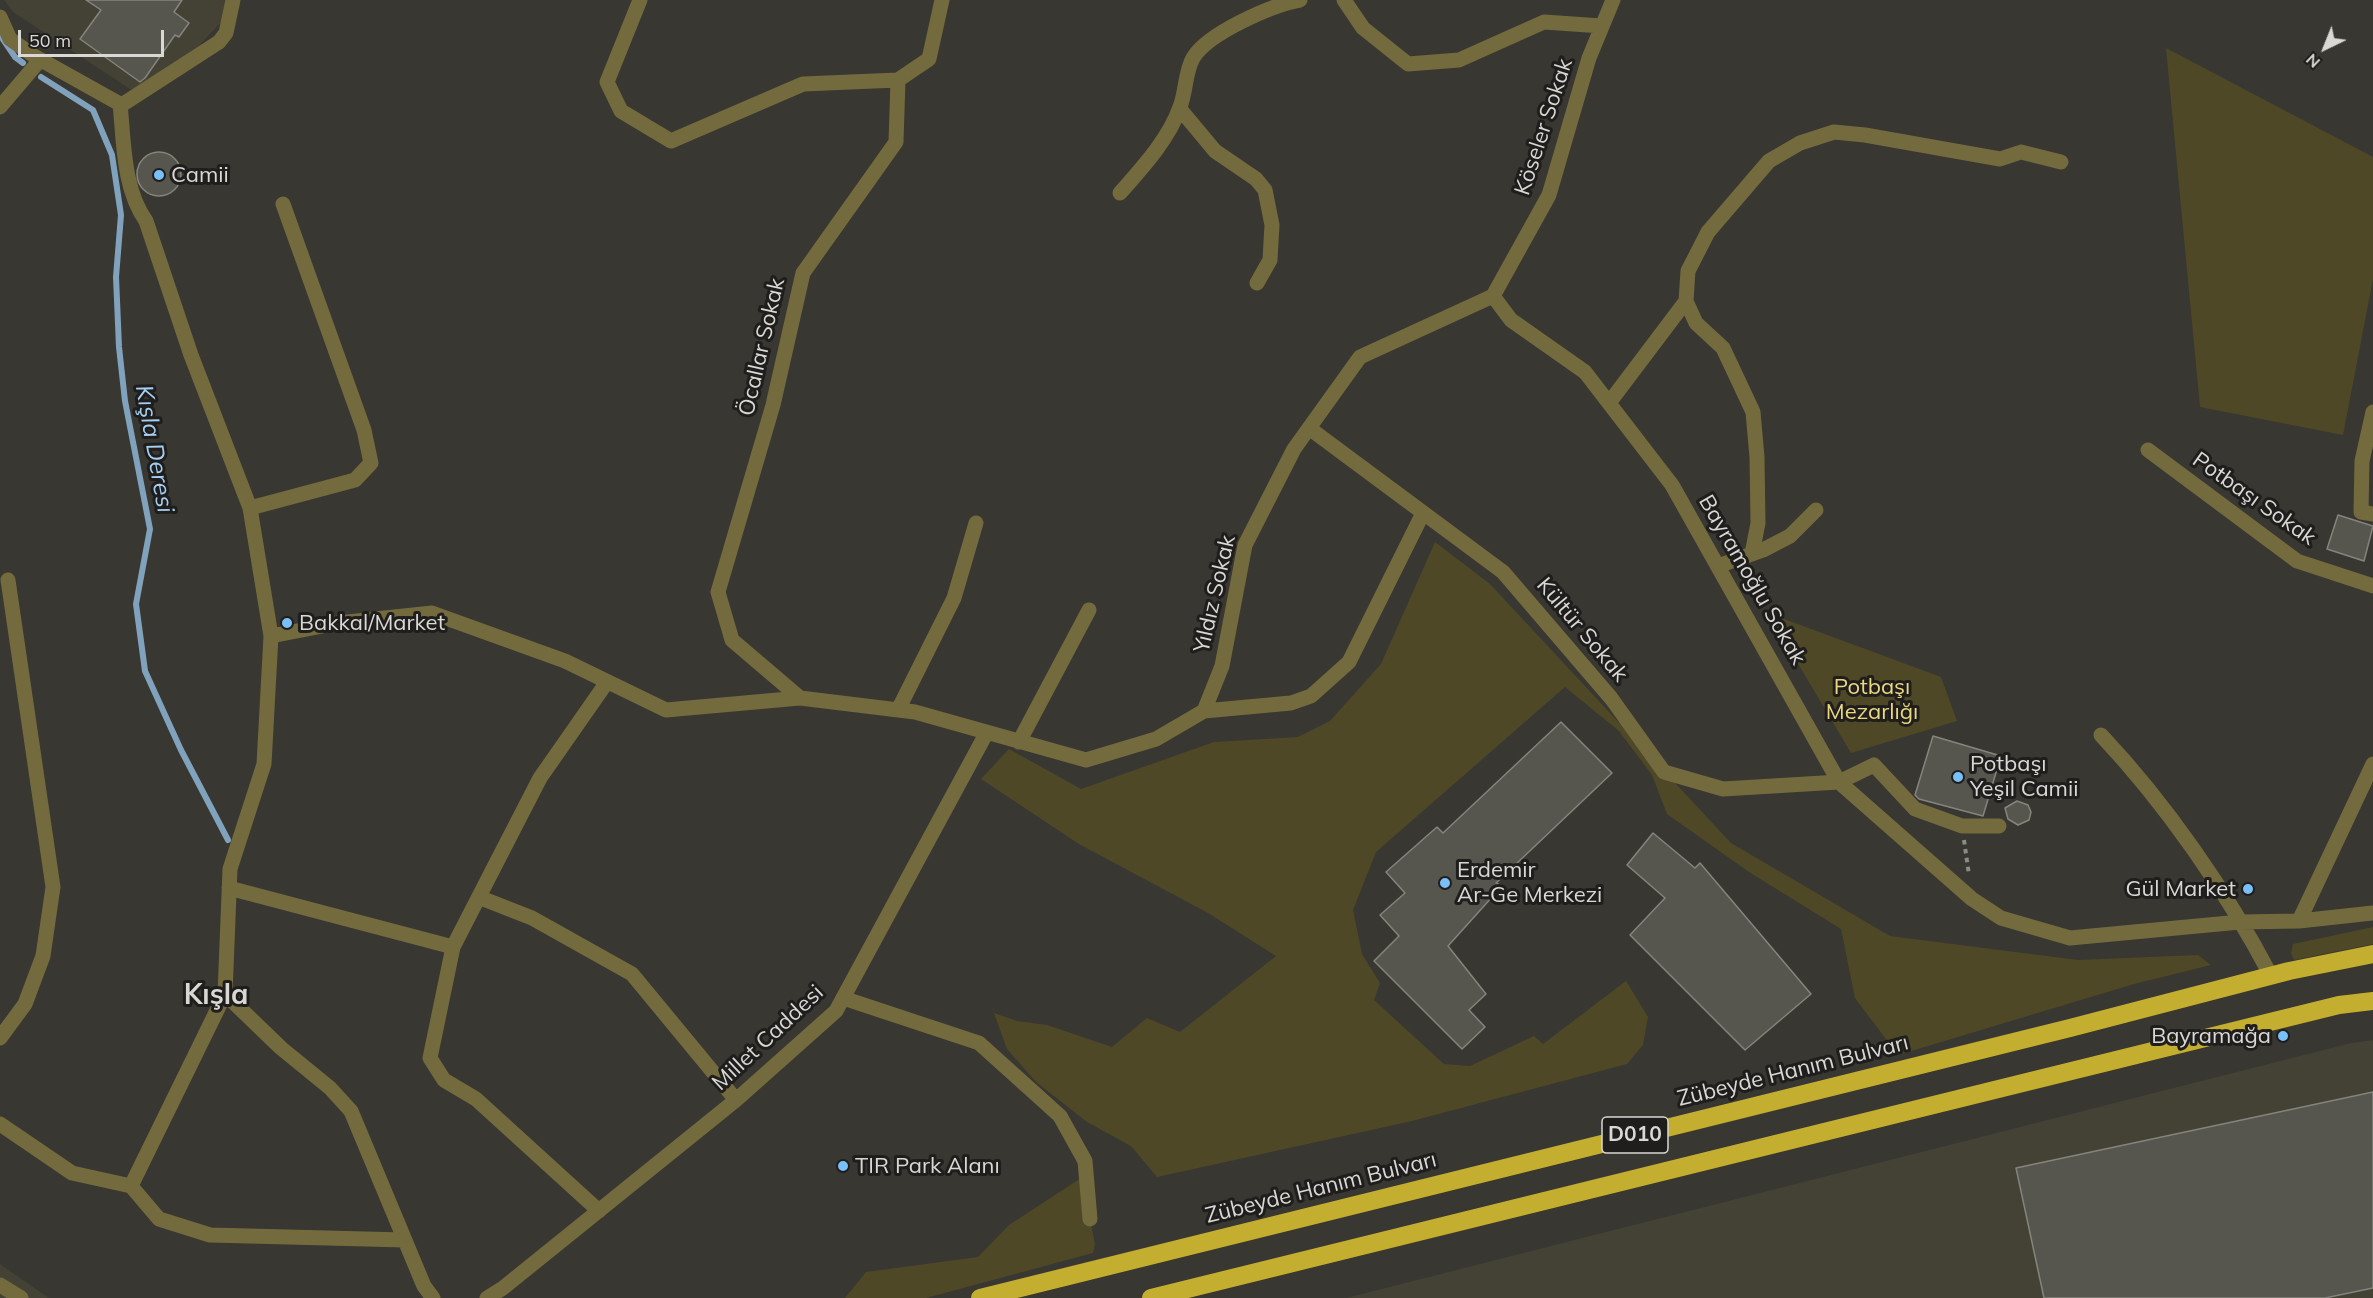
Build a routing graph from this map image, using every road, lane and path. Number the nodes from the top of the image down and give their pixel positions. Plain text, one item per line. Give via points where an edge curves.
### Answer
1 (233, 0) edge
2 (640, 0) edge
3 (942, 0) edge
4 (1300, 0) edge
5 (1344, 0) edge
6 (1613, 0) edge
7 (0, 17) edge
8 (1602, 26) junction
9 (40, 60) junction
10 (898, 80) junction
11 (120, 106) junction
12 (0, 107) edge
13 (1180, 109) junction
14 (2061, 162) dead end
15 (1119, 193) dead end
16 (283, 204) dead end
17 (1257, 283) dead end
18 (1493, 296) junction
19 (1686, 301) junction
20 (1609, 403) junction
21 (2373, 412) edge
22 (1309, 428) junction
23 (2148, 450) dead end
24 (250, 508) junction
25 (1816, 510) dead end
26 (1424, 513) junction
27 (2367, 513) edge
28 (976, 523) dead end
29 (1752, 554) junction
30 (1718, 566) junction
31 (8, 580) dead end
32 (2373, 586) edge
33 (1089, 610) dead end
34 (272, 636) junction
35 (607, 682) junction
36 (800, 698) junction
37 (898, 710) junction
38 (1204, 711) junction
39 (987, 732) junction
40 (2101, 735) dead end
41 (1019, 742) junction
42 (2373, 764) edge
43 (1839, 782) junction
44 (1962, 826) junction
45 (1999, 826) dead end
46 (229, 888) junction
47 (481, 898) junction
48 (1972, 899) junction
49 (2373, 913) edge
50 (2299, 921) junction
51 (2240, 922) junction
52 (453, 947) junction
53 (2373, 954) edge
54 (2271, 976) junction
55 (225, 994) junction
56 (843, 998) junction
57 (2373, 1001) edge
58 (0, 1038) edge
59 (736, 1100) junction
60 (0, 1124) edge
61 (131, 1186) junction
62 (599, 1211) junction
63 (1090, 1219) dead end
64 (405, 1240) junction
65 (0, 1284) edge
66 (21, 1298) edge
67 (433, 1298) edge
68 (487, 1298) edge
69 (980, 1298) edge
70 (1151, 1298) edge

1 - 11 street via 226,33 219,42
2 - 10 street via 607,82 621,111 671,141 803,84
3 - 10 street via 929,59
4 - 13 street via 1280,4 1222,32 1200,51 1193,58
5 - 8 street via 1363,28 1408,64 1459,60 1544,22
6 - 8 street, Köseler Sokak
7 - 9 street via 10,39
8 - 18 street, Köseler Sokak via 1549,195
9 - 11 street
9 - 12 street
10 - 36 street, Öcallar Sokak via 896,142 803,273 773,405 718,592 732,640
11 - 24 street via 136,206 146,221
13 - 15 street via 1149,160
13 - 17 street via 1215,151 1256,179 1265,190 1272,225 1270,260
14 - 19 street via 2021,152 2000,159 1834,132 1800,143 1769,161 1708,232 1688,271
16 - 24 street via 364,430 371,463 355,480
18 - 20 street, Bayramoğlu Sokak via 1511,320 1585,372
18 - 22 street, Yıldız Sokak via 1360,357
19 - 20 street
19 - 29 street via 1696,323 1723,348 1753,412 1758,523
20 - 30 street, Bayramoğlu Sokak via 1672,485
21 - 27 street via 2362,461
22 - 26 street, Kültür Sokak
22 - 38 street, Yıldız Sokak via 1245,545 1222,666
23 - 32 street, Potbaşı Sokak via 2297,561
24 - 34 street
25 - 29 street via 1790,536
26 - 38 street via 1349,662 1311,696 1291,703
26 - 43 street, Kültür Sokak via 1503,572 1611,698 1664,772 1723,789
28 - 37 street via 954,598
29 - 30 street
30 - 43 street, Bayramoğlu Sokak
31 - 58 street via 53,887 43,956 25,1004
33 - 41 street
34 - 35 street via 338,623 432,613 565,661
34 - 46 street via 264,764 230,869
35 - 36 street via 666,710
35 - 47 street via 540,778
36 - 37 street
37 - 39 street
38 - 41 street via 1156,739 1086,760
39 - 41 street
39 - 56 street, Millet Caddesi
40 - 51 street via 2138,774
42 - 50 street
43 - 44 street via 1874,765 1915,809
43 - 48 street, Bayramoğlu Sokak
44 - 45 street
44 - 48 path
46 - 52 street
46 - 55 street
47 - 52 street
47 - 59 street via 532,918 632,974
48 - 51 street, Bayramoğlu Sokak via 2001,918 2070,938
49 - 50 street, Bayramoğlu Sokak
50 - 51 street, Bayramoğlu Sokak
51 - 54 street
52 - 62 street via 430,1058 444,1080 476,1099
53 - 54 highway, Zübeyde Hanım Bulvarı / D010
54 - 69 highway, Zübeyde Hanım Bulvarı / D010
55 - 61 street
55 - 64 street via 351,1111
56 - 59 street, Millet Caddesi via 836,1011
56 - 63 street via 979,1043 1060,1116 1084,1161
57 - 70 highway, D010 via 2295,1015
59 - 62 street, Millet Caddesi
60 - 61 street via 72,1173
61 - 64 street via 159,1219 210,1235
62 - 68 street, Millet Caddesi
64 - 67 street
65 - 66 street

